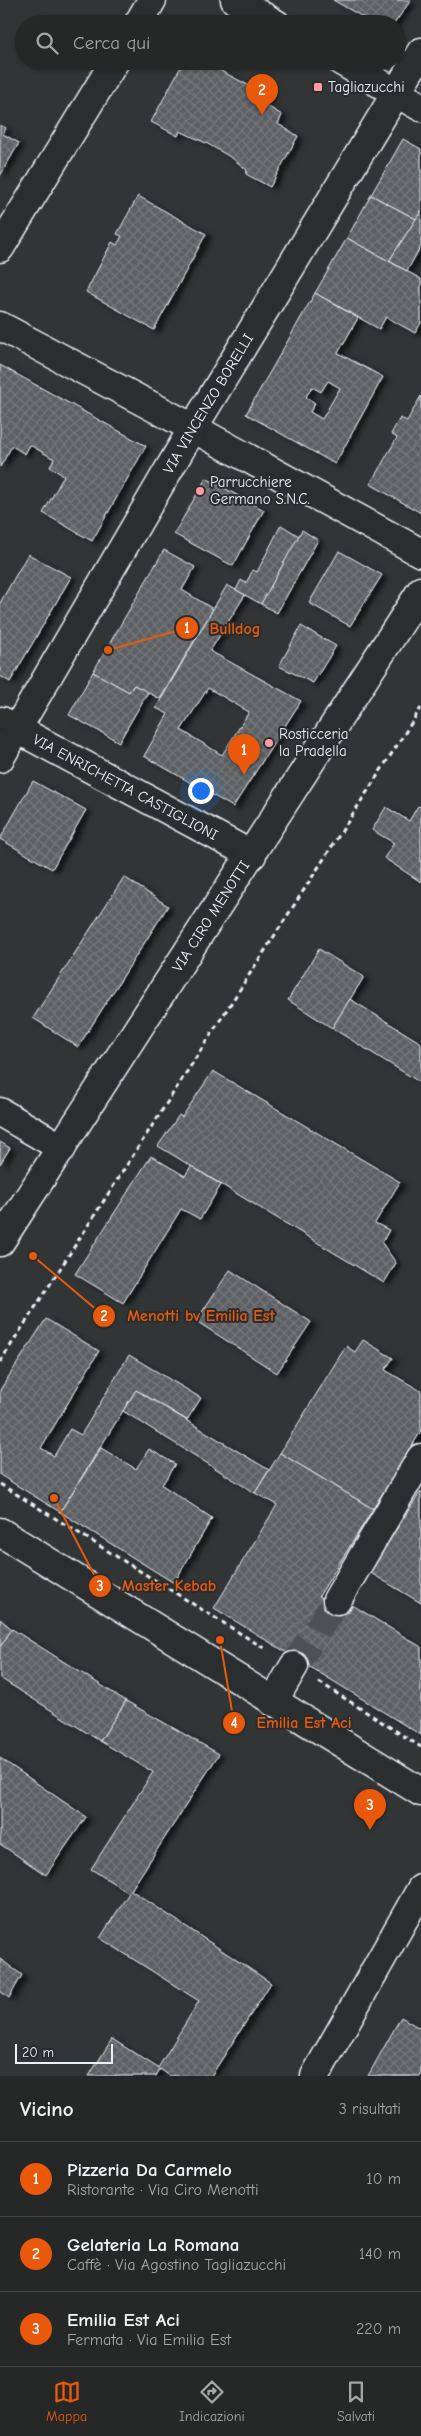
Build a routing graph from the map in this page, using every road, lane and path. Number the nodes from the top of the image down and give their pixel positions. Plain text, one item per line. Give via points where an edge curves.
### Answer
1 (152, 0) edge
2 (235, 0) edge
3 (143, 15) edge
4 (261, 15) edge
5 (421, 52) edge
6 (109, 70) edge
7 (357, 70) edge
8 (397, 93) junction
9 (421, 107) edge
10 (0, 248) edge
11 (0, 326) edge
12 (193, 428) junction
13 (421, 553) edge
14 (421, 591) edge
15 (421, 708) edge
16 (8, 724) edge
17 (0, 758) edge
18 (252, 855) junction
19 (0, 1112) edge
20 (62, 1148) junction
21 (0, 1242) edge
22 (0, 1362) edge
23 (421, 1458) edge
24 (0, 1484) edge
25 (0, 1532) edge
26 (337, 1600) tunnel mouth
27 (294, 1666) junction
28 (273, 1702) junction
29 (421, 1747) edge
30 (421, 1792) edge
31 (421, 1889) edge
32 (315, 2076) edge

1 - 3 street
2 - 4 street
5 - 8 street, VIA VINCENZO BORELLI
6 - 10 street
7 - 8 street
8 - 9 street
8 - 12 street, VIA VINCENZO BORELLI
11 - 12 street
12 - 13 street
12 - 16 street, VIA VINCENZO BORELLI
14 - 18 street, VIA CIRO MENOTTI
15 - 22 path
16 - 17 street, VIA VINCENZO BORELLI
16 - 18 street, VIA ENRICHETTA CASTIGLIONI
18 - 20 street, VIA CIRO MENOTTI
19 - 20 street
20 - 21 street, VIA CIRO MENOTTI
23 - 26 street
24 - 27 path
25 - 28 street
27 - 28 street
27 - 29 path
28 - 30 street
31 - 32 street

